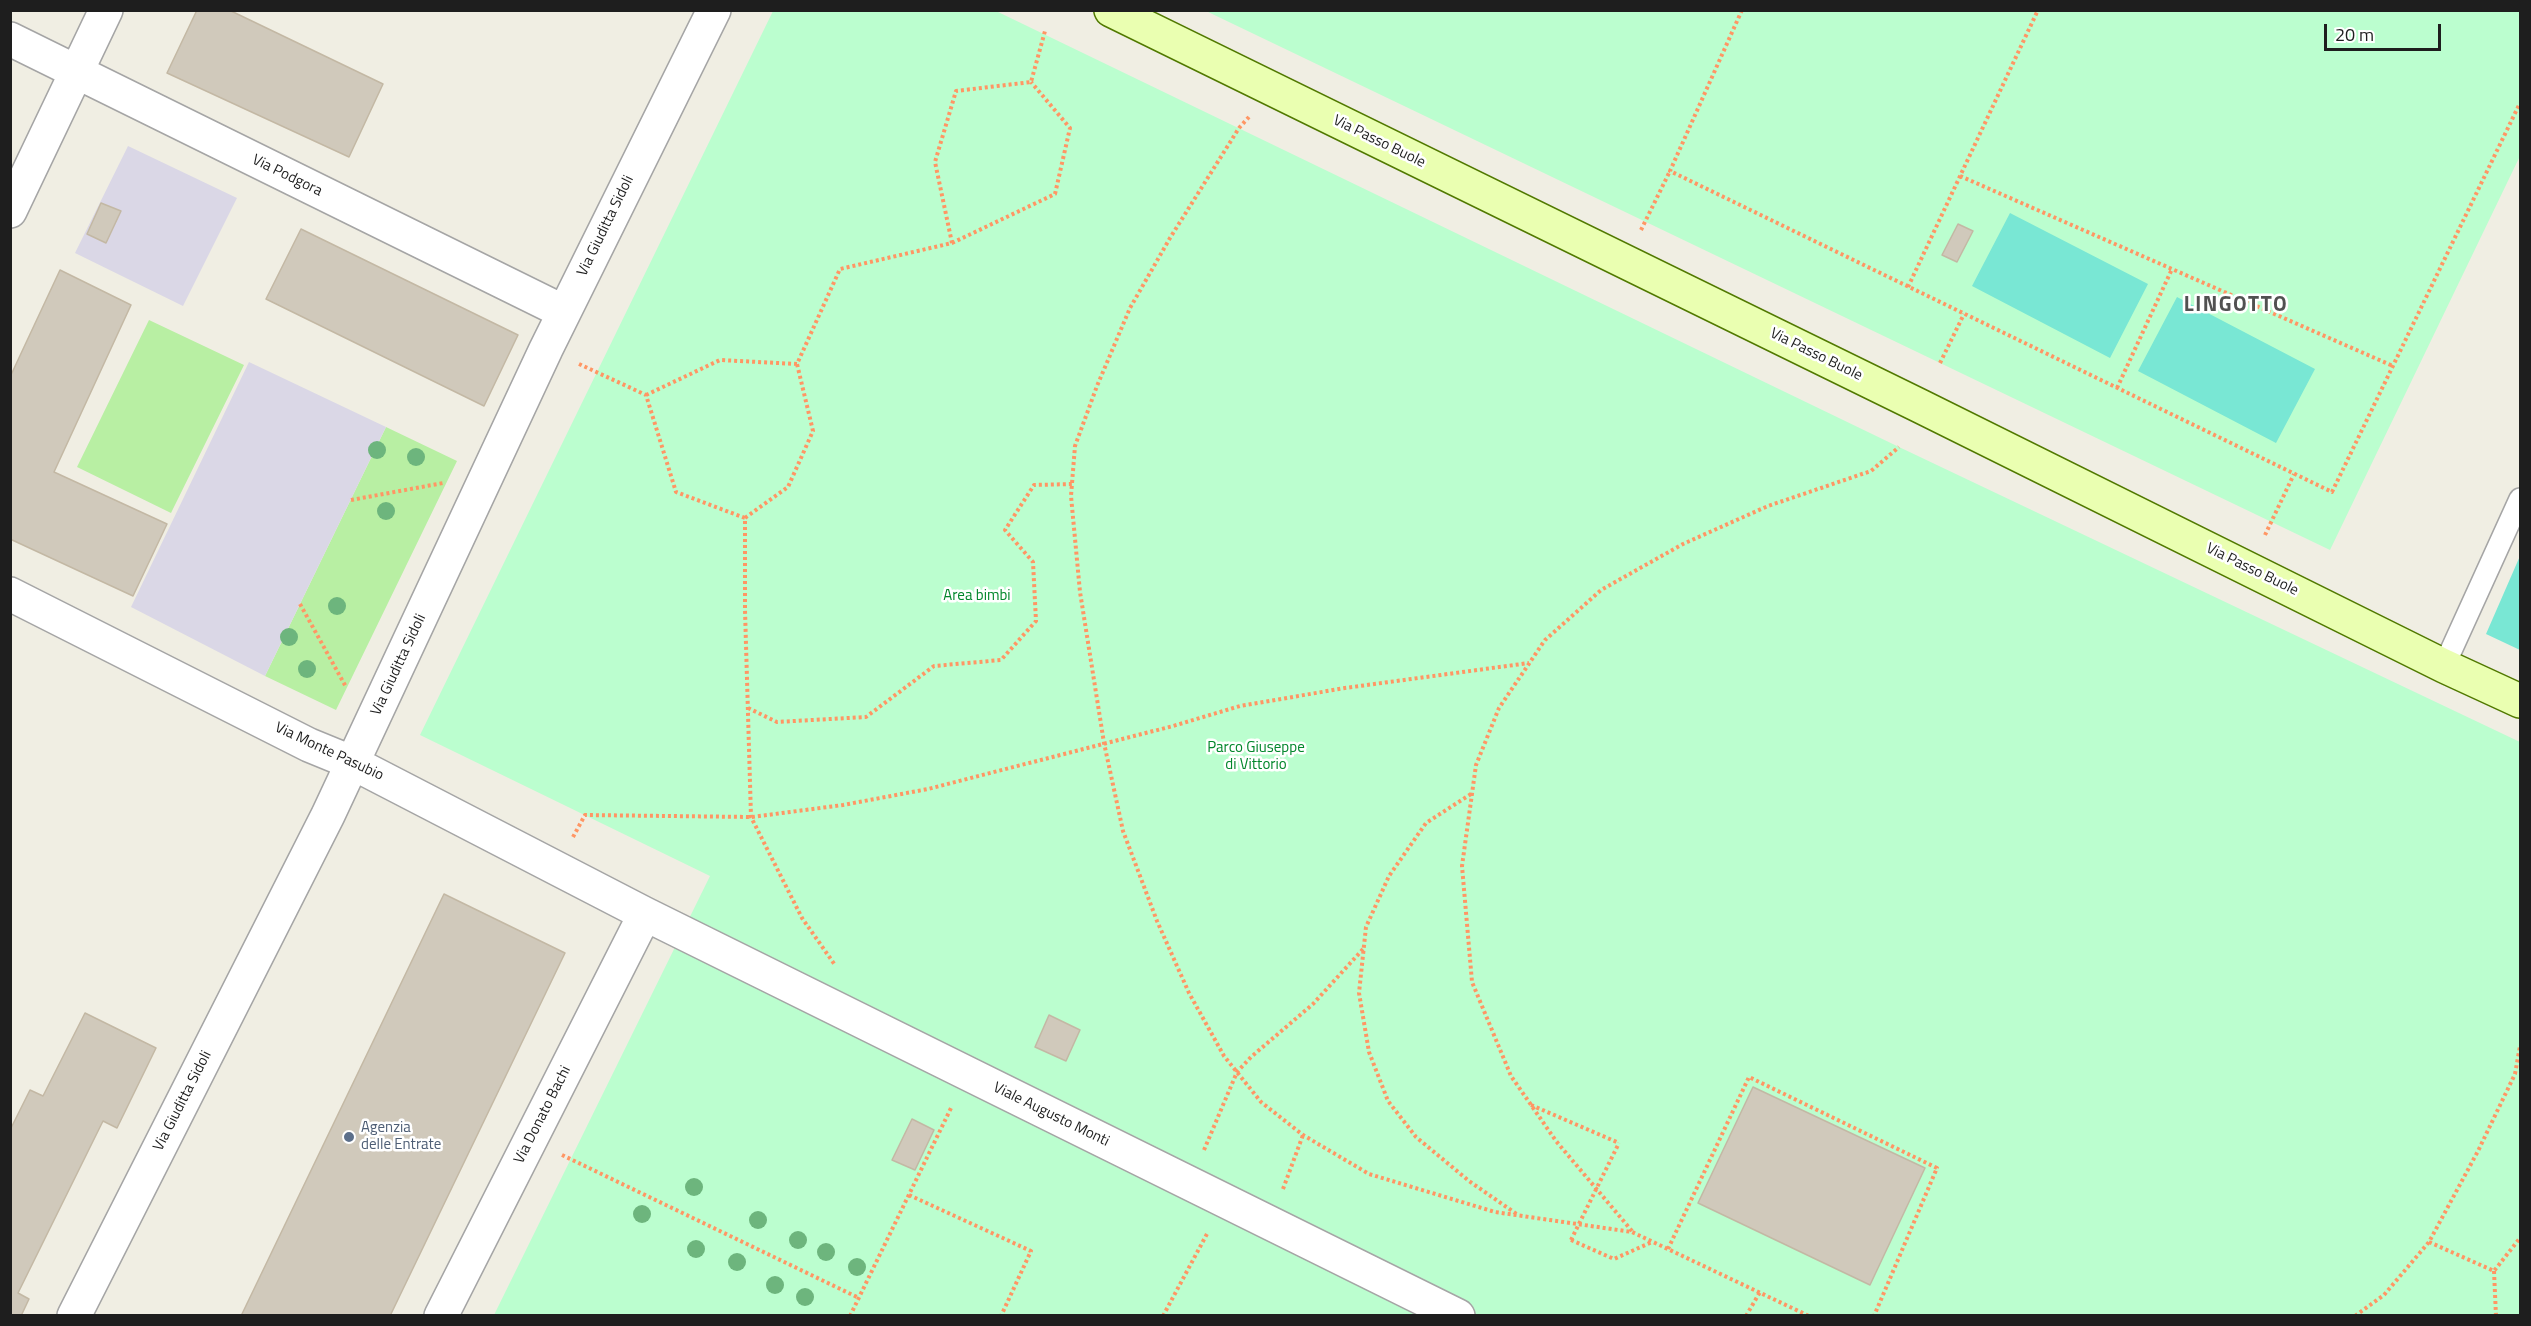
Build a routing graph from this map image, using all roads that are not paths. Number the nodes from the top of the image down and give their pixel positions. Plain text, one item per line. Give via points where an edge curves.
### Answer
1 (106, 10) edge
2 (714, 10) edge
3 (1111, 10) edge
4 (10, 39) edge
5 (77, 72) junction
6 (10, 211) edge
7 (564, 312) junction
8 (2520, 499) edge
9 (10, 594) edge
10 (2444, 666) junction
11 (2520, 701) edge
12 (353, 763) junction
13 (645, 914) junction
14 (74, 1316) edge
15 (441, 1316) edge
16 (1458, 1316) edge

1 - 5 street
2 - 7 street, Via Giuditta Sidoli
3 - 10 street, Via Passo Buole
4 - 5 street, Via Podgora
5 - 6 street
5 - 7 street, Via Podgora
7 - 12 street, Via Giuditta Sidoli
8 - 10 lane
9 - 12 street, Via Monte Pasubio via 309,745
10 - 11 street, Via Passo Buole
12 - 13 street, Via Monte Pasubio
12 - 14 street, Via Giuditta Sidoli
13 - 15 street, Via Donato Bachi
13 - 16 street, Viale Augusto Monti

